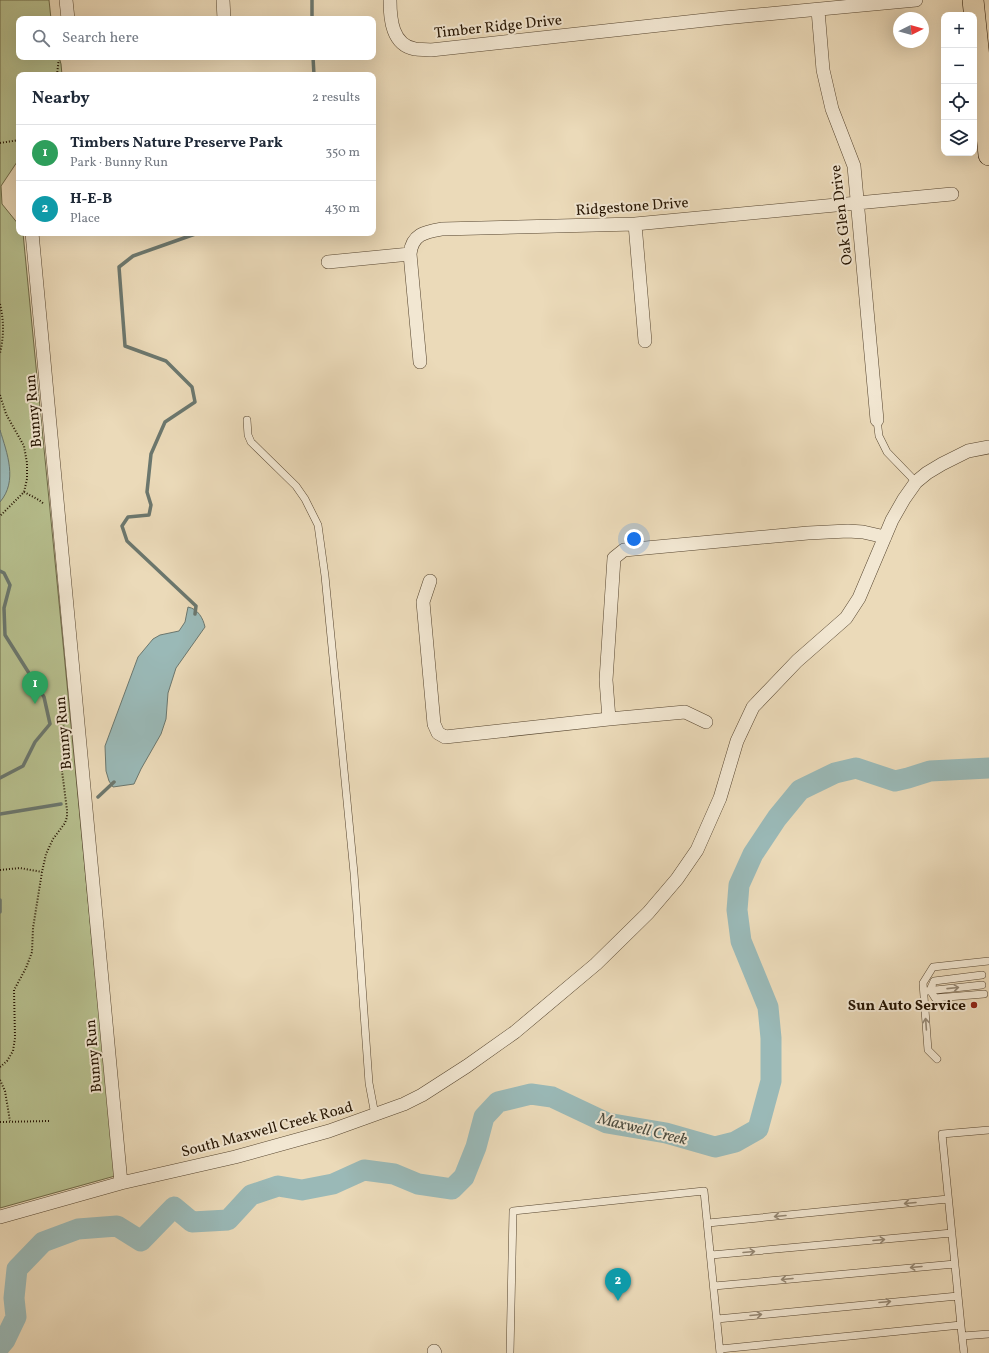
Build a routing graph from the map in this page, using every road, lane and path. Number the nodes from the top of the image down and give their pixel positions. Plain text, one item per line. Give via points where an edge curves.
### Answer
1 (66, 0) edge
2 (223, 0) edge
3 (390, 0) edge
4 (916, 0) edge
5 (973, 0) edge
6 (818, 10) junction
7 (68, 16) edge
8 (224, 16) edge
9 (59, 60) edge
10 (57, 72) edge
11 (16, 140) edge
12 (0, 143) edge
13 (989, 155) edge
14 (952, 194) dead end
15 (858, 203) junction
16 (634, 224) junction
17 (32, 236) edge
18 (410, 254) junction
19 (328, 262) dead end
20 (0, 304) edge
21 (645, 341) dead end
22 (0, 353) edge
23 (420, 362) dead end
24 (0, 395) edge
25 (247, 420) dead end
26 (877, 420) joint
27 (989, 447) edge
28 (916, 482) junction
29 (24, 492) junction
30 (46, 506) dead end
31 (0, 516) edge
32 (885, 537) junction
33 (430, 580) dead end
34 (64, 713) dead end
35 (609, 719) junction
36 (706, 722) dead end
37 (0, 870) edge
38 (42, 872) junction
39 (989, 961) edge
40 (982, 975) dead end
41 (982, 985) dead end
42 (927, 991) junction
43 (984, 994) dead end
44 (937, 1059) dead end
45 (0, 1067) edge
46 (0, 1080) edge
47 (374, 1115) junction
48 (49, 1121) dead end
49 (0, 1122) edge
50 (10, 1122) junction
51 (989, 1130) edge
52 (121, 1183) junction
53 (948, 1200) junction
54 (0, 1217) edge
55 (708, 1223) junction
56 (952, 1234) junction
57 (711, 1255) junction
58 (955, 1264) junction
59 (714, 1286) junction
60 (958, 1296) junction
61 (717, 1318) junction
62 (961, 1325) junction
63 (989, 1334) edge
64 (962, 1336) junction
65 (720, 1351) edge
66 (510, 1353) edge
67 (964, 1353) edge

1 - 7 street
2 - 8 street
3 - 6 street, Timber Ridge Drive via 392,26 398,38 404,45 414,49 430,50 716,18
4 - 6 street, Timber Ridge Drive
5 - 13 main road
6 - 15 street, Oak Glen Drive via 823,70 832,109 854,166
9 - 10 path
11 - 12 path
14 - 15 street, Ridgestone Drive
15 - 16 street, Ridgestone Drive
15 - 26 street, Oak Glen Drive
16 - 18 street, Ridgestone Drive via 442,229 424,232 418,236 411,246
16 - 21 street
17 - 52 street, Bunny Run
18 - 19 street
18 - 23 street
20 - 22 path via 4,324
24 - 29 path via 6,414 24,446 27,468
25 - 47 lane via 248,435 252,442 296,486 318,525 354,873 369,1083
26 - 28 lane via 879,436 887,452
27 - 28 street, South Maxwell Creek Road via 968,451 937,467
28 - 32 street, South Maxwell Creek Road via 892,520
29 - 30 path
29 - 31 path
32 - 35 street via 842,531 624,550 614,558 606,680
32 - 47 street, South Maxwell Creek Road via 860,598 846,618 797,661 753,707 737,741 720,798 697,850 677,879 648,913 596,964 515,1032 422,1095
33 - 35 street via 423,602 434,724 438,733 445,737
34 - 38 path via 62,771 68,810 66,823 53,839 46,854
35 - 36 street via 685,712
37 - 38 path via 20,868
38 - 45 path via 32,952 14,990 16,1038 13,1051
39 - 42 lane via 934,967 923,983
40 - 42 lane via 934,981
42 -> 41 lane
42 - 43 lane via 935,998
44 -> 42 lane via 928,1050
46 - 50 path via 5,1091
47 - 52 street, South Maxwell Creek Road via 329,1131 235,1157
48 - 50 path
49 - 50 path
51 - 53 lane via 942,1134
52 - 54 street, South Maxwell Creek Road
53 -> 55 lane
53 - 56 lane
55 - 57 lane
55 - 66 lane via 704,1191 513,1211
57 -> 56 lane
56 - 58 lane
57 - 59 lane
58 -> 59 lane
58 - 60 lane
59 - 61 lane
61 -> 60 lane
60 - 62 lane
61 - 65 lane
62 - 64 lane
62 - 65 lane
63 - 64 lane
64 - 67 lane

